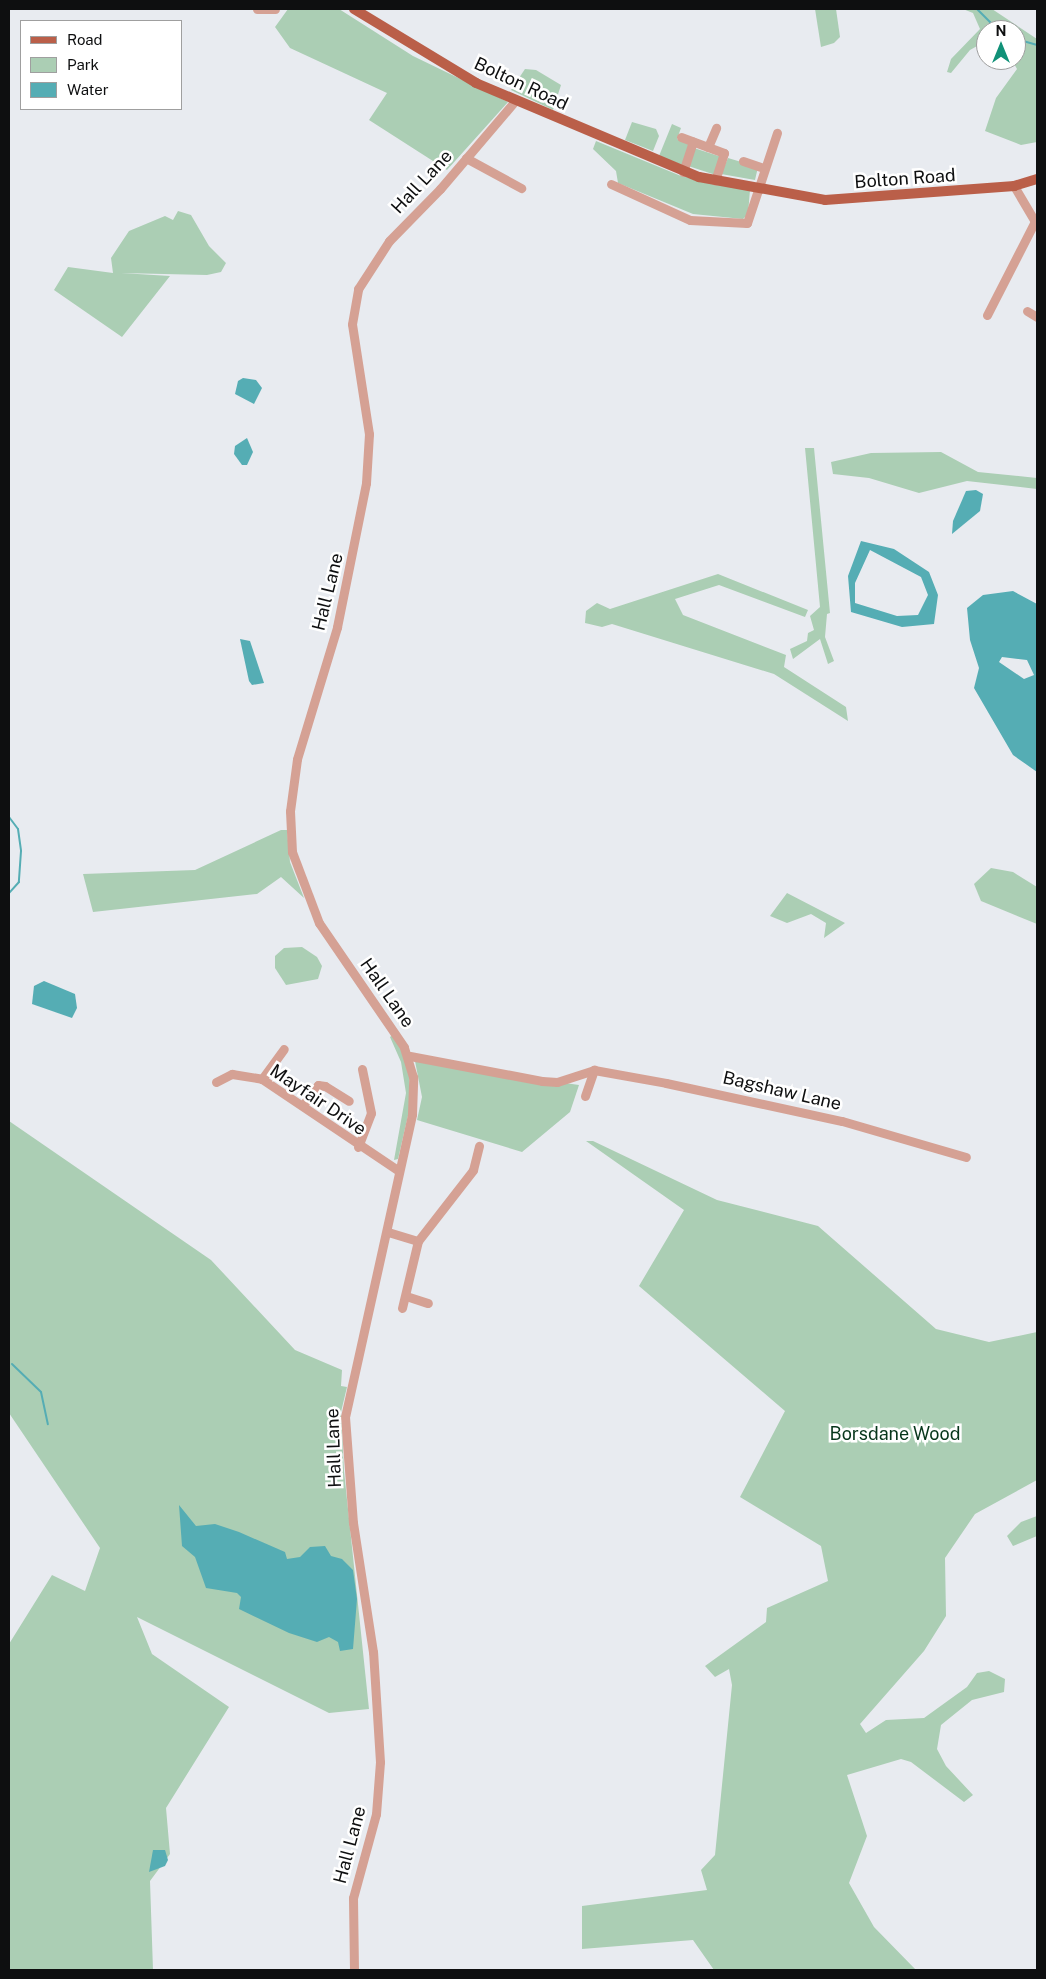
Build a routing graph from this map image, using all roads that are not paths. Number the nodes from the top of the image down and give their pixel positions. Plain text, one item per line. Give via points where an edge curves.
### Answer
1 (257, 9) edge
2 (275, 9) edge
3 (354, 9) edge
4 (515, 101) junction
5 (716, 128) dead end
6 (777, 133) dead end
7 (681, 137) dead end
8 (693, 142) junction
9 (708, 147) junction
10 (466, 158) junction
11 (743, 161) dead end
12 (763, 168) junction
13 (683, 172) junction
14 (1037, 179) edge
15 (715, 181) junction
16 (611, 184) dead end
17 (1014, 186) junction
18 (521, 188) dead end
19 (756, 188) junction
20 (1036, 224) edge
21 (1027, 311) dead end
22 (987, 315) dead end
23 (1037, 316) edge
24 (284, 1049) dead end
25 (410, 1056) junction
26 (362, 1069) dead end
27 (591, 1071) junction
28 (262, 1079) junction
29 (216, 1082) dead end
30 (585, 1096) dead end
31 (349, 1101) dead end
32 (303, 1105) junction
33 (479, 1146) dead end
34 (358, 1147) junction
35 (966, 1157) dead end
36 (399, 1171) junction
37 (388, 1232) junction
38 (418, 1242) junction
39 (406, 1296) junction
40 (428, 1303) dead end
41 (402, 1308) dead end
42 (354, 1970) edge

1 - 2 street
3 - 4 main road, Bolton Road via 429,56
4 - 10 street, Hall Lane
4 - 13 main road, Bolton Road
5 - 9 street
6 - 12 street
7 - 8 street
8 - 9 street
8 - 13 street
9 - 15 street via 724,153
10 - 18 street
10 - 25 street, Hall Lane via 388,241 358,289 352,324 368,434 368,468 349,578 297,759 290,811 292,852 319,923
11 - 12 street
12 - 19 street
13 - 15 main road, Bolton Road
14 - 17 main road, Bolton Road
15 - 19 main road, Bolton Road
16 - 19 street via 690,220 742,224 747,223
17 - 19 main road, Bolton Road via 825,200
17 - 20 street
20 - 22 street
21 - 23 street
24 - 28 street
25 - 27 street via 542,1081 557,1082
25 - 36 street, Hall Lane via 414,1098
26 - 34 street via 371,1113
27 - 30 street
27 - 35 street, Bagshaw Lane via 756,1101
28 - 29 street, Mayfair Drive via 232,1074
28 - 32 street, Mayfair Drive
31 - 32 street via 326,1086 318,1085
32 - 34 street, Mayfair Drive
33 - 38 street via 481,1158
34 - 36 street, Mayfair Drive
36 - 37 street, Hall Lane
37 - 38 street
37 - 42 street, Hall Lane via 345,1417 353,1523 373,1652 380,1762 376,1814 353,1898
38 - 39 street
39 - 40 street
39 - 41 street

